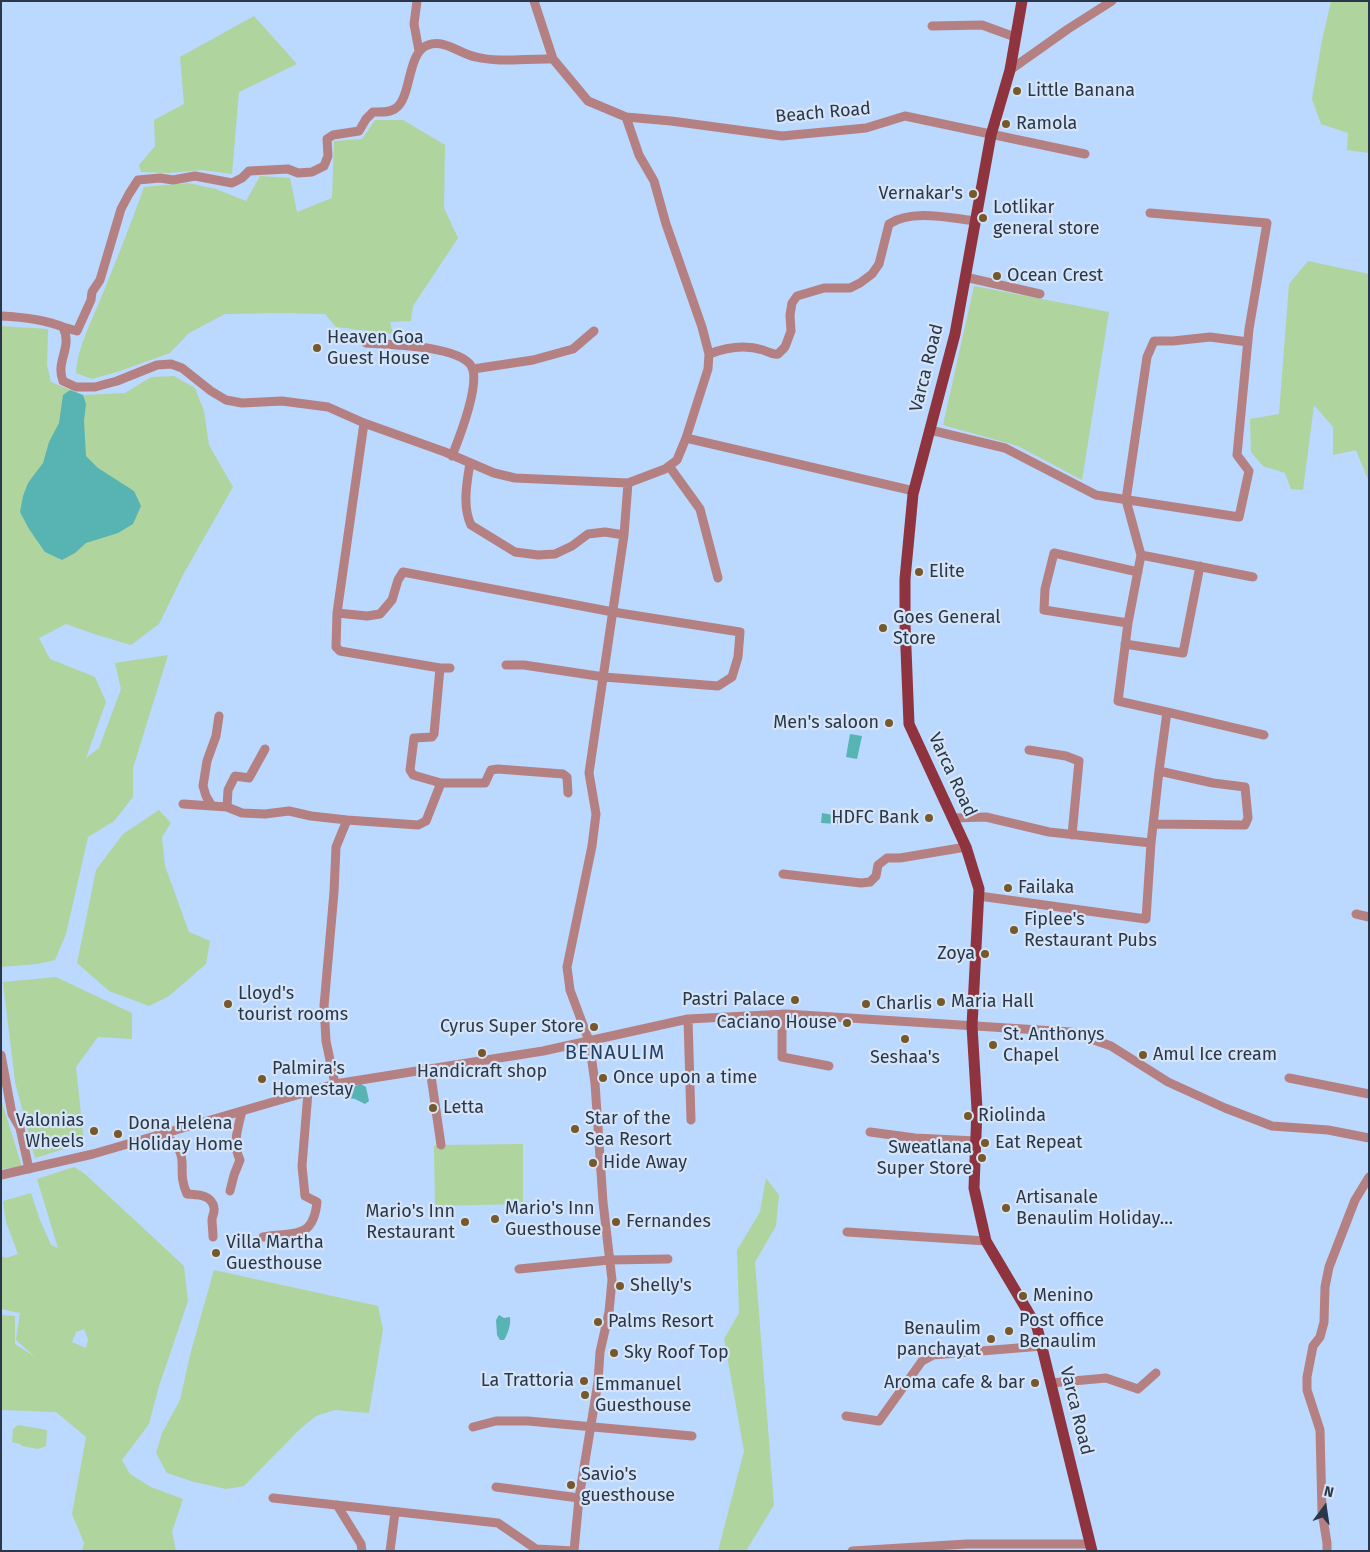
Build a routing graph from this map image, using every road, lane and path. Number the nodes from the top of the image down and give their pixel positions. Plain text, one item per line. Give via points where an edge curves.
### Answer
1 (416, 1) edge
2 (534, 1) edge
3 (1022, 1) edge
4 (1112, 1) edge
5 (932, 26) dead end
6 (1016, 37) junction
7 (419, 51) junction
8 (553, 59) junction
9 (1010, 70) junction
10 (626, 117) junction
11 (991, 135) junction
12 (1085, 154) dead end
13 (1150, 213) dead end
14 (976, 221) junction
15 (965, 277) junction
16 (1040, 294) dead end
17 (1, 316) edge
18 (63, 327) junction
19 (594, 331) dead end
20 (1248, 342) junction
21 (366, 344) dead end
22 (709, 354) junction
23 (473, 369) junction
24 (364, 423) junction
25 (930, 430) junction
26 (686, 438) junction
27 (452, 456) junction
28 (470, 463) junction
29 (669, 466) junction
30 (628, 483) junction
31 (914, 491) junction
32 (1126, 500) junction
33 (624, 535) junction
34 (1141, 554) junction
35 (1200, 566) junction
36 (1138, 572) junction
37 (1253, 577) dead end
38 (718, 578) dead end
39 (613, 612) junction
40 (338, 613) junction
41 (1128, 623) junction
42 (1125, 644) junction
43 (506, 665) dead end
44 (440, 668) junction
45 (450, 668) dead end
46 (604, 676) junction
47 (1166, 712) junction
48 (219, 716) dead end
49 (1264, 735) dead end
50 (265, 749) dead end
51 (1029, 750) dead end
52 (1159, 771) junction
53 (441, 783) junction
54 (568, 793) dead end
55 (184, 804) dead end
56 (212, 806) junction
57 (228, 807) junction
58 (953, 818) junction
59 (347, 820) junction
60 (1153, 824) junction
61 (1072, 835) junction
62 (1151, 843) junction
63 (966, 847) junction
64 (783, 874) dead end
65 (979, 896) junction
66 (1356, 914) dead end
67 (1369, 917) edge
68 (782, 1014) junction
69 (688, 1019) junction
70 (972, 1026) junction
71 (589, 1041) junction
72 (1, 1055) edge
73 (829, 1066) dead end
74 (430, 1069) junction
75 (1289, 1078) dead end
76 (335, 1084) junction
77 (308, 1092) junction
78 (1369, 1094) edge
79 (242, 1111) junction
80 (691, 1120) dead end
81 (870, 1132) dead end
82 (163, 1134) junction
83 (1369, 1138) edge
84 (976, 1141) junction
85 (440, 1145) dead end
86 (29, 1169) junction
87 (1, 1175) edge
88 (1369, 1177) edge
89 (230, 1191) dead end
90 (847, 1232) dead end
91 (213, 1236) dead end
92 (263, 1237) dead end
93 (986, 1241) junction
94 (668, 1259) dead end
95 (609, 1260) junction
96 (519, 1269) dead end
97 (1042, 1346) junction
98 (1156, 1373) dead end
99 (1051, 1383) junction
100 (846, 1416) dead end
101 (473, 1427) dead end
102 (591, 1427) junction
103 (692, 1436) dead end
104 (496, 1487) dead end
105 (273, 1498) dead end
106 (579, 1498) junction
107 (337, 1505) junction
108 (395, 1512) junction
109 (1091, 1548) edge
110 (362, 1551) edge
111 (390, 1551) edge
112 (574, 1551) edge
113 (852, 1551) edge
114 (1327, 1551) edge

1 - 7 street via 414,24
2 - 8 street
3 - 6 main road, Varca Road
4 - 9 street
5 - 6 street via 982,25
6 - 9 main road, Varca Road
7 - 8 street via 440,43 474,57 488,59
7 - 18 street via 396,109 373,112 360,130 332,135 327,139 328,156 324,166 312,172 298,173 288,169 249,171 232,183 195,176 138,180 122,209 100,280 92,292 78,331
8 - 10 street, Beach Road via 588,101
9 - 11 main road, Varca Road
10 - 11 street, Beach Road via 782,136 866,128 905,116
10 - 22 street via 639,155 654,181
11 - 12 street, Beach Road
11 - 14 main road, Varca Road
13 - 20 street via 1267,223
14 - 15 main road, Varca Road
14 - 22 street via 929,216 897,219 889,224 879,264 872,274 850,288 824,288 797,296 792,303 791,331 785,347 778,354 746,347 726,347
15 - 16 street
15 - 25 main road, Varca Road via 955,334
17 - 18 street via 51,322
18 - 24 street via 67,342 60,373 63,381 76,387 117,382 157,365 171,364 182,368 226,400 242,403 282,401 328,407
19 - 23 street via 573,349 534,360
20 - 32 street via 1210,337 1154,341 1148,357
20 - 32 street via 1237,455 1249,471 1239,517
21 - 23 street via 449,352 465,359
22 - 26 street via 708,368
23 - 27 street via 470,400
24 - 27 street
24 - 40 street
25 - 31 main road, Varca Road
25 - 32 street via 1005,448 1096,495
26 - 29 street via 677,460
26 - 31 street
27 - 28 street
28 - 30 street via 515,478
28 - 33 street via 466,490 470,525 515,552 555,554 588,534
29 - 30 street
29 - 38 street via 700,509
30 - 33 street
31 - 58 main road, Varca Road via 905,579 909,724
32 - 34 street
33 - 39 street
34 - 35 street
34 - 36 street
35 - 37 street
35 - 42 street via 1183,653
36 - 41 street
36 - 41 street via 1054,553 1045,589 1044,610
39 - 40 street via 403,572 392,600 380,614
39 - 46 street
39 - 46 street via 740,632 738,657 732,677 718,686
40 - 44 street via 336,647 340,651
41 - 42 street
42 - 47 street via 1118,701
43 - 46 street
44 - 45 street
44 - 53 street via 434,734 432,738 414,738 410,770 413,775
46 - 71 street via 589,772 596,814 592,846 567,967 570,990
47 - 49 street
47 - 52 street
48 - 56 street via 203,786
50 - 57 street via 249,778 236,776 228,790
51 - 61 street via 1079,761
52 - 60 street
52 - 60 street via 1245,787 1248,818 1245,825
53 - 54 street via 485,783 491,770 498,768 562,774 567,777
53 - 59 street via 426,821 418,825
55 - 56 street
56 - 57 street
57 - 59 street via 242,813 290,811
58 - 61 street via 986,817
58 - 63 main road, Varca Road
59 - 76 street via 336,847 324,1006 326,1041
60 - 62 street
61 - 62 street
62 - 65 street via 1146,919
63 - 64 street via 887,858 878,865 876,876 870,882
63 - 65 main road, Varca Road
65 - 70 main road, Varca Road
66 - 67 street
68 - 69 street
68 - 70 street
68 - 73 street via 782,1056
69 - 71 street
69 - 80 street
70 - 83 street via 1071,1032 1111,1046 1168,1082 1272,1126 1328,1130
70 - 84 main road, Varca Road
71 - 74 street
71 - 95 street
72 - 86 street via 12,1114 20,1128
74 - 76 street
74 - 85 street
75 - 78 street
76 - 77 street
77 - 79 street
77 - 92 street via 302,1166 304,1196 317,1202 316,1212 302,1232
79 - 82 street
79 - 89 street via 235,1151 240,1160
81 - 84 street
82 - 86 street
82 - 91 street via 181,1152 181,1178 187,1194 203,1196 214,1205
84 - 93 main road, Varca Road via 974,1188
86 - 87 street
88 - 114 street via 1354,1200 1329,1267 1324,1322 1308,1365 1307,1390 1320,1430 1322,1512
90 - 93 street
93 - 97 main road, Varca Road via 1037,1327
94 - 95 street
95 - 96 street
95 - 102 street via 612,1280 609,1312 600,1352
97 - 99 main road, Varca Road
97 - 100 street via 933,1355 922,1361 880,1421
98 - 99 street via 1138,1389 1106,1378
99 - 109 main road, Varca Road
101 - 102 street via 496,1420
102 - 103 street
102 - 106 street
104 - 106 street
105 - 107 street
106 - 112 street
107 - 108 street
107 - 110 street
108 - 111 street
108 - 112 street via 498,1523 536,1549
109 - 113 street via 967,1544

